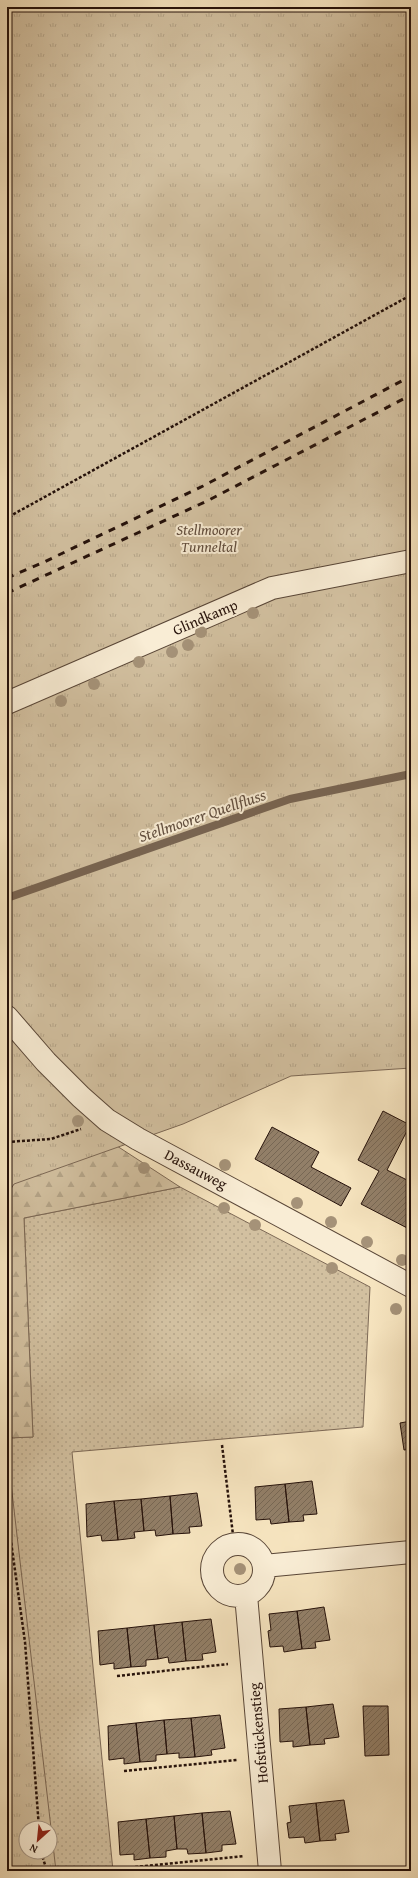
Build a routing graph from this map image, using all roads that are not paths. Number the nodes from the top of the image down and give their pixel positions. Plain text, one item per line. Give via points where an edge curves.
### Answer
1 (411, 561) edge
2 (7, 703) edge
3 (7, 1017) edge
4 (411, 1286) edge
5 (411, 1552) edge
6 (264, 1566) junction
7 (246, 1595) junction
8 (269, 1862) edge

1 - 2 street, Glindkamp via 272,588
3 - 4 street, Dassauweg via 46,1062 107,1120
5 - 6 street
6 - 7 street via 264,1576 260,1584
6 - 7 street via 260,1555 251,1547 234,1544 220,1550 215,1557 212,1566 213,1577 218,1588 234,1596
7 - 8 street, Hofstückenstieg

